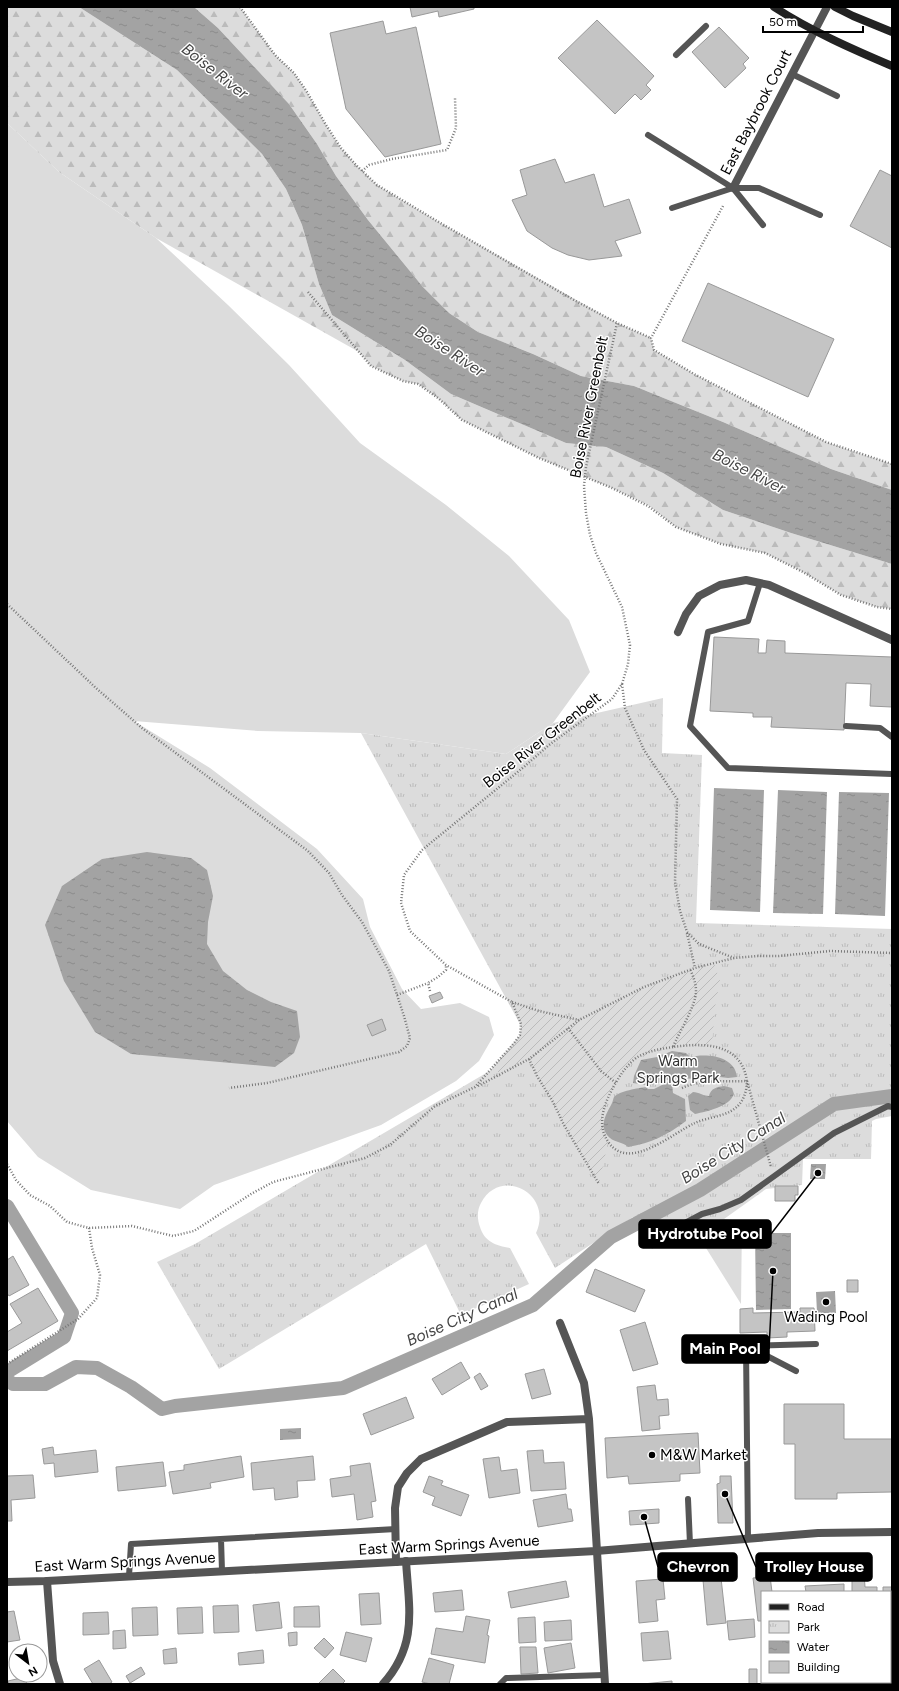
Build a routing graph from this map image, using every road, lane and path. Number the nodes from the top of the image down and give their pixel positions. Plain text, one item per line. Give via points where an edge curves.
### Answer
1 (240, 7) edge
2 (774, 7) edge
3 (826, 7) edge
4 (835, 7) edge
5 (706, 26) dead end
6 (815, 30) junction
7 (892, 32) edge
8 (676, 55) dead end
9 (892, 66) edge
10 (792, 74) junction
11 (837, 96) dead end
12 (455, 98) dead end
13 (648, 135) dead end
14 (362, 171) junction
15 (733, 188) junction
16 (723, 206) dead end
17 (672, 208) dead end
18 (820, 215) dead end
19 (763, 225) dead end
20 (308, 292) dead end
21 (617, 323) junction
22 (651, 338) junction
23 (892, 464) edge
24 (585, 477) junction
25 (760, 583) junction
26 (7, 604) edge
27 (892, 609) edge
28 (678, 632) dead end
29 (892, 640) edge
30 (622, 684) junction
31 (846, 726) dead end
32 (892, 736) edge
33 (892, 774) edge
34 (687, 932) junction
35 (892, 953) edge
36 (734, 958) junction
37 (446, 965) junction
38 (695, 968) junction
39 (690, 969) junction
40 (428, 983) junction
41 (430, 991) dead end
42 (397, 995) junction
43 (512, 1002) junction
44 (579, 1020) junction
45 (568, 1028) junction
46 (673, 1047) junction
47 (529, 1059) junction
48 (747, 1081) junction
49 (616, 1083) junction
50 (475, 1087) junction
51 (229, 1088) dead end
52 (682, 1088) dead end
53 (892, 1107) edge
54 (7, 1164) edge
55 (774, 1175) junction
56 (599, 1184) dead end
57 (89, 1228) junction
58 (674, 1239) dead end
59 (560, 1322) dead end
60 (816, 1344) dead end
61 (746, 1346) junction
62 (7, 1364) edge
63 (796, 1371) dead end
64 (589, 1419) junction
65 (688, 1499) dead end
66 (396, 1529) junction
67 (892, 1532) edge
68 (748, 1539) junction
69 (221, 1540) junction
70 (690, 1544) junction
71 (596, 1551) junction
72 (406, 1561) junction
73 (396, 1562) junction
74 (222, 1571) junction
75 (129, 1576) junction
76 (48, 1581) junction
77 (7, 1582) edge
78 (605, 1675) junction
79 (60, 1684) edge
80 (383, 1684) edge
81 (500, 1684) edge
82 (605, 1684) edge

1 - 14 path, Boise River Greenbelt via 275,55 294,73 326,125
2 - 6 main road
3 - 6 street, East Baybrook Court
4 - 7 main road
5 - 8 lane
6 - 9 main road
6 - 10 street, East Baybrook Court
10 - 11 lane
10 - 15 street, East Baybrook Court
12 - 14 path via 456,128 448,150 392,159 369,165
13 - 15 lane
14 - 21 path, Boise River Greenbelt via 377,185 437,221
15 - 17 lane
15 - 18 lane via 759,188
15 - 19 lane
16 - 22 path
20 - 24 path via 371,366 403,381 418,384 462,420 539,458
21 - 22 path, Boise River Greenbelt
21 - 24 path, Boise River Greenbelt
22 - 23 path via 654,350 694,374 826,442
24 - 27 path via 648,506 676,527 722,544 765,553 841,595 877,607
24 - 30 path, Boise River Greenbelt via 586,512 590,535 622,607 630,645
25 - 28 street via 746,580 720,585 699,596 686,614
25 - 29 street
25 - 33 lane via 748,621 708,632 690,726 728,768
26 - 42 path via 142,728 308,851 329,873 362,922 389,971
30 - 34 path via 625,708 644,750 677,799 675,882
30 - 37 path, Boise River Greenbelt via 612,699 549,745 422,850 404,875 401,903 410,931
31 - 32 lane via 880,728
34 - 36 path via 699,944
34 - 38 path
35 - 36 path via 830,951
36 - 38 path
37 - 40 path via 446,970
37 - 43 path, Boise River Greenbelt
38 - 39 path
39 - 44 path via 644,987
39 - 46 path via 695,983 694,1002
40 - 41 path
40 - 42 path
42 - 51 path via 410,1038 407,1046 399,1052 267,1083
43 - 44 path, Boise River Greenbelt
43 - 50 path via 521,1024 520,1035
44 - 45 path
45 - 47 path
45 - 49 path via 601,1071
46 - 48 path via 692,1044 727,1051 741,1064
46 - 49 path via 647,1052 636,1058 626,1066
47 - 50 path
47 - 56 path
48 - 49 path via 741,1102 727,1113 697,1122 658,1144 631,1153 621,1152 611,1145 602,1123 603,1107
48 - 52 path via 718,1081
48 - 55 path
50 - 57 path via 435,1106 390,1145 365,1158 273,1182 194,1231 173,1236 132,1226
53 - 55 lane via 888,1106 834,1133
54 - 57 path via 16,1180 30,1195 50,1206 67,1222
55 - 58 lane via 741,1200 702,1214 668,1232
57 - 62 path via 100,1275 97,1298 78,1319
59 - 64 street via 584,1383
60 - 61 lane
61 - 63 lane
61 - 68 lane
64 - 66 street via 507,1422 421,1459 398,1487
64 - 71 street
65 - 70 lane
66 - 69 lane
66 - 73 street
67 - 68 street, East Warm Springs Avenue via 818,1533
68 - 70 street, East Warm Springs Avenue
69 - 74 lane
69 - 75 lane via 131,1544
70 - 71 street, East Warm Springs Avenue
71 - 72 street, East Warm Springs Avenue
71 - 78 street
72 - 73 street, East Warm Springs Avenue
72 - 80 street via 410,1628 405,1650 394,1672
73 - 74 street, East Warm Springs Avenue
74 - 75 street, East Warm Springs Avenue
75 - 76 street, East Warm Springs Avenue
76 - 77 street, East Warm Springs Avenue
76 - 79 street via 53,1662
78 - 81 lane via 506,1678
78 - 82 street

